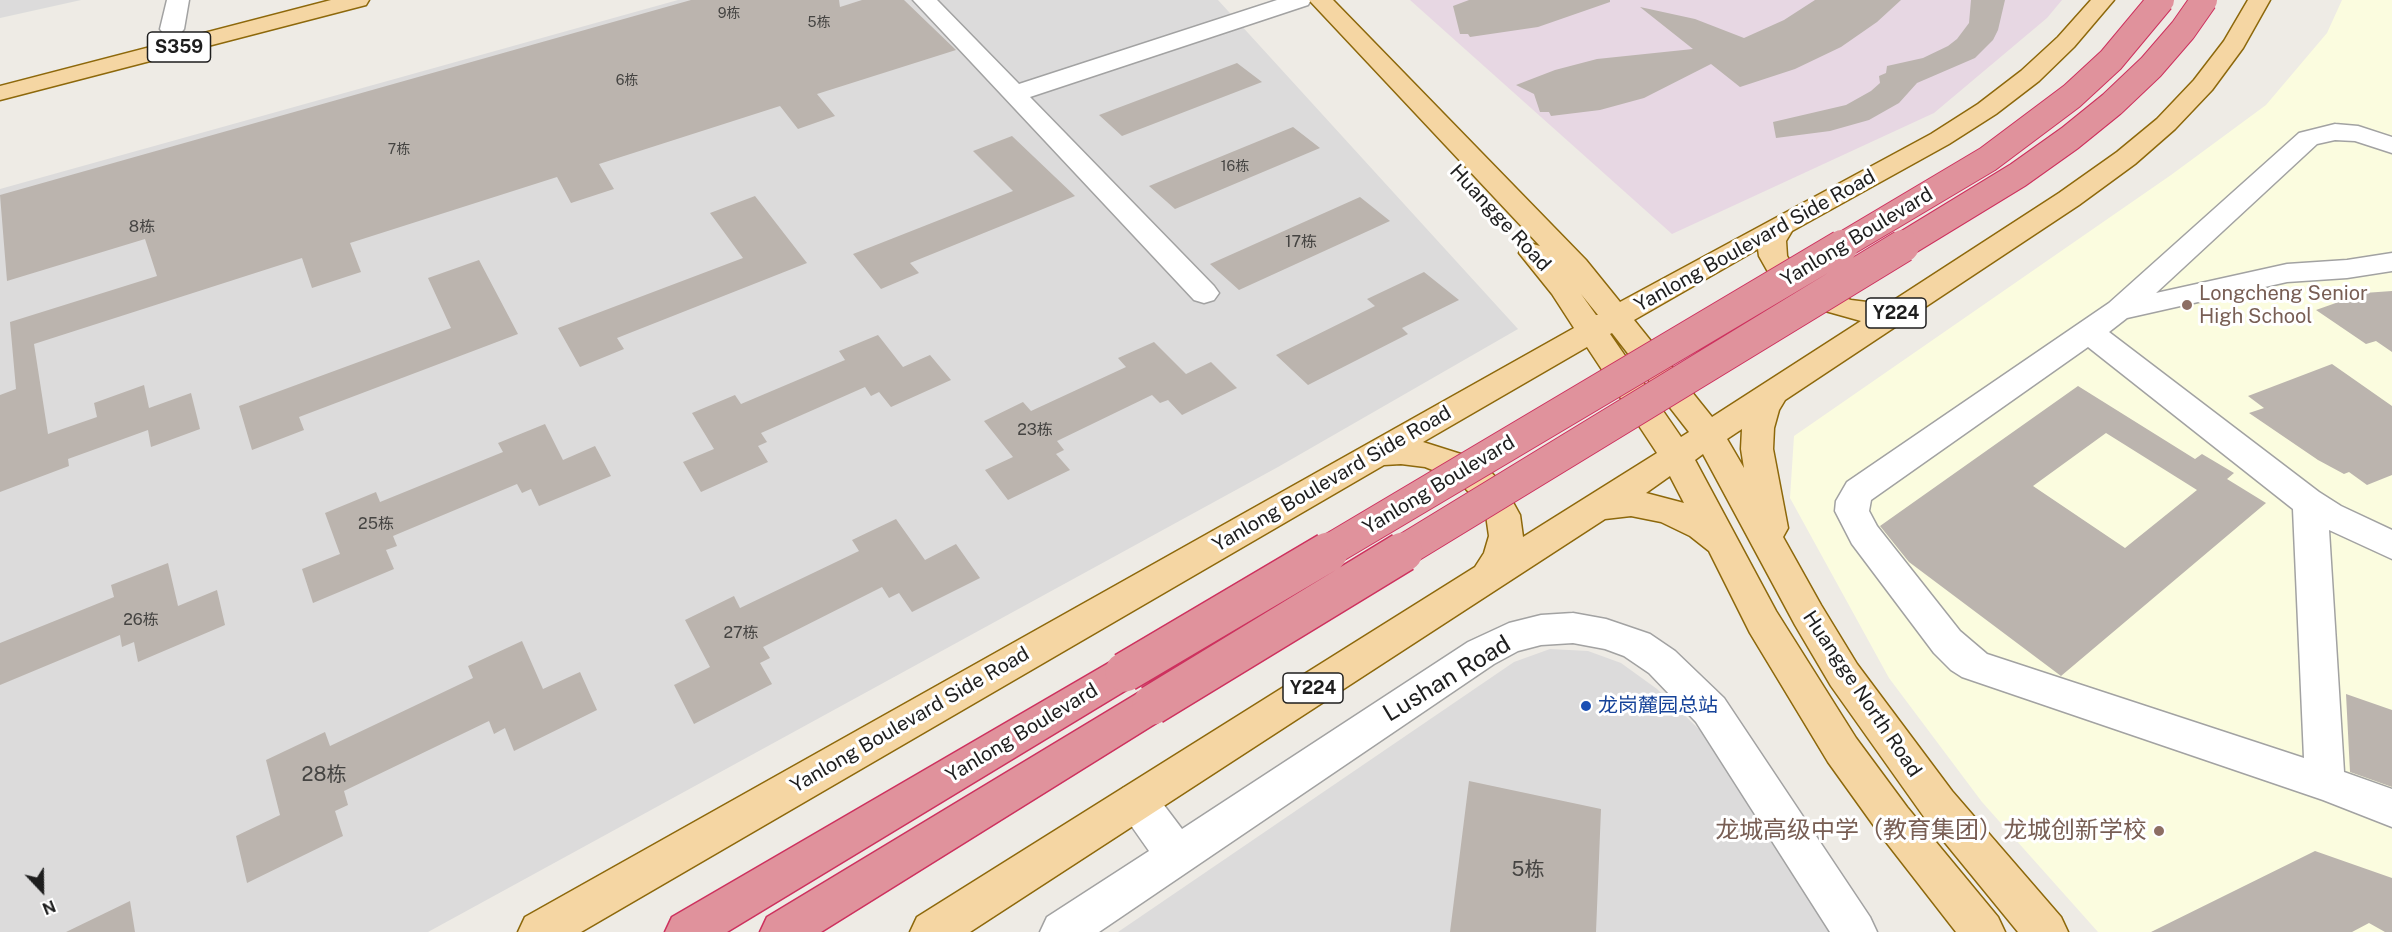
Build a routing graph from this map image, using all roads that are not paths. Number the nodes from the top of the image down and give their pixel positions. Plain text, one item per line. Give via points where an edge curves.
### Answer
1 (178, 0) edge
2 (358, 0) edge
3 (924, 0) edge
4 (1304, 0) edge
5 (2103, 0) edge
6 (2162, 0) edge
7 (2204, 0) edge
8 (2259, 0) edge
9 (284, 7) edge
10 (172, 29) junction
11 (0, 73) edge
12 (0, 93) edge
13 (1014, 94) junction
14 (2392, 145) edge
15 (1780, 228) junction
16 (2392, 262) edge
17 (1204, 293) dead end
18 (2119, 310) junction
19 (1900, 311) junction
20 (1604, 324) junction
21 (2089, 332) junction
22 (1774, 392) junction
23 (1709, 435) junction
24 (1375, 454) junction
25 (1677, 457) junction
26 (2310, 502) junction
27 (1597, 508) junction
28 (2392, 545) edge
29 (1726, 553) junction
30 (1777, 559) junction
31 (1488, 576) junction
32 (2325, 783) junction
33 (1137, 801) junction
34 (2392, 808) edge
35 (1177, 856) junction
36 (540, 932) edge
37 (687, 932) edge
38 (782, 932) edge
39 (932, 932) edge
40 (1062, 932) edge
41 (1855, 932) edge
42 (1983, 932) edge
43 (2046, 932) edge

1 - 10 street
2 - 9 main road, S359
3 - 13 street
4 - 13 street
4 - 20 main road, Huangge Road via 1552,273
5 - 15 main road, Yanlong Boulevard Side Road via 2030,76 1987,108
6 - 37 highway, Yanlong Boulevard, bridge via 2104,68 1988,159
7 - 38 highway, Yanlong Boulevard, bridge via 2183,30 2112,104 2018,175
8 - 19 main road, Y224 via 2235,43 2166,124 2069,199
9 - 10 main road, S359
9 - 12 main road, S359
10 - 11 main road, S359
13 - 17 street
14 - 18 street via 2358,134 2335,132 2308,138
15 - 19 main road via 1772,241 1773,256 1782,272 1798,287 1848,309
15 - 20 main road, Yanlong Boulevard Side Road
16 - 18 street via 2287,273
18 - 21 street
19 - 22 main road, Y224
20 - 23 main road, Huangge Road
20 - 24 main road, Yanlong Boulevard Side Road
20 - 25 main road, Huangge Road
21 - 26 street
21 - 32 street via 1859,491 1852,511 1856,523 1947,642 1975,666
22 - 23 main road, Y224
22 - 30 main road via 1763,411 1756,449
23 - 25 main road, Y224
23 - 30 main road, Huangge North Road
24 - 31 main road via 1428,455 1475,477 1492,495 1503,515 1506,536 1501,557
24 - 36 main road, Yanlong Boulevard Side Road
25 - 27 main road, Y224
25 - 29 main road
26 - 28 street
26 - 32 street
27 - 29 main road via 1631,503 1668,510 1702,527
27 - 31 main road, Y224
29 - 42 main road via 1763,622 1842,750
30 - 43 main road, Huangge North Road via 1844,675 1888,737 1945,813
31 - 33 main road, Y224
32 - 34 street
33 - 35 street
33 - 39 main road, Y224
35 - 40 street, Lushan Road
35 - 41 street, Lushan Road via 1480,653 1509,638 1573,628 1637,645 1662,662 1710,710

